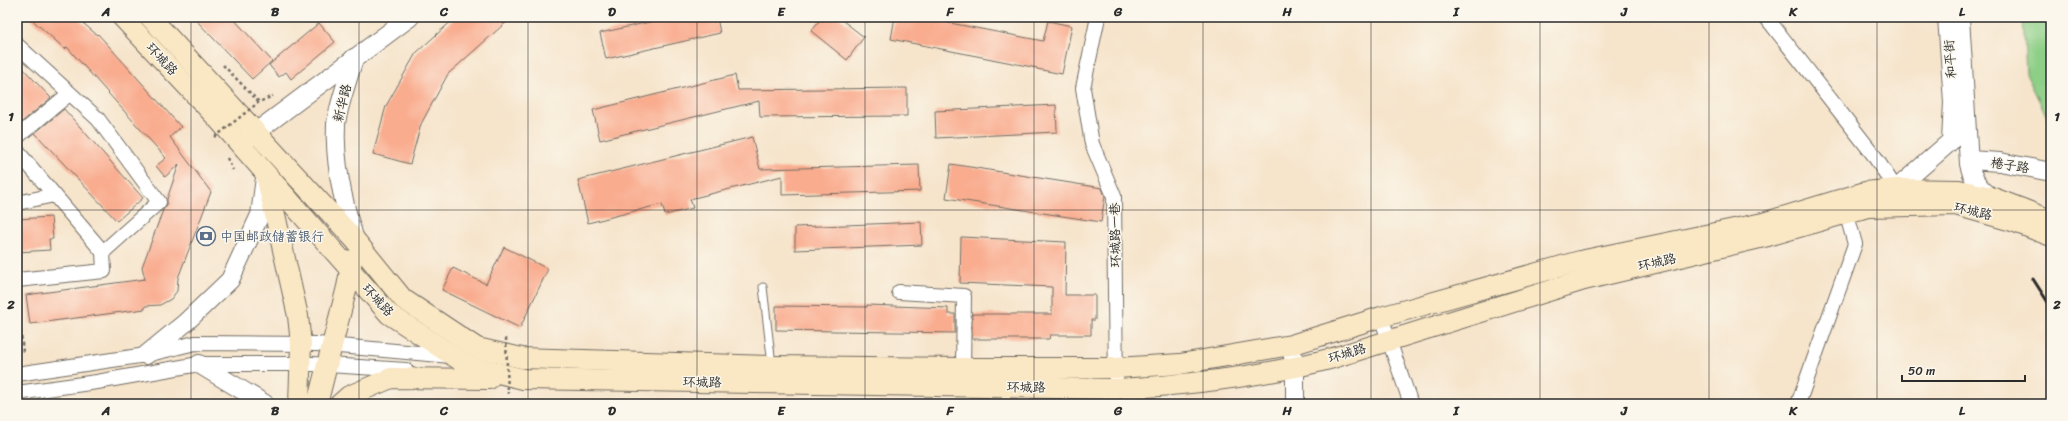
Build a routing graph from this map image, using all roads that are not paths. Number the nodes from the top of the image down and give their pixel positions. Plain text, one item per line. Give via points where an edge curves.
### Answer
1 (122, 17) edge
2 (150, 17) edge
3 (410, 17) edge
4 (1098, 17) edge
5 (1766, 17) edge
6 (1947, 17) edge
7 (1960, 17) edge
8 (17, 46) edge
9 (354, 58) junction
10 (69, 94) junction
11 (1959, 100) junction
12 (256, 131) junction
13 (17, 136) edge
14 (240, 144) junction
15 (17, 151) edge
16 (1969, 160) junction
17 (2051, 172) edge
18 (266, 173) junction
19 (1896, 189) junction
20 (54, 195) junction
21 (1991, 197) junction
22 (17, 203) edge
23 (1845, 206) junction
24 (2051, 220) edge
25 (2051, 236) edge
26 (355, 240) junction
27 (103, 252) junction
28 (350, 270) junction
29 (17, 280) edge
30 (763, 287) dead end
31 (899, 292) dead end
32 (1381, 317) junction
33 (1388, 341) junction
34 (301, 344) junction
35 (332, 345) junction
36 (1292, 345) junction
37 (146, 355) junction
38 (453, 356) junction
39 (522, 358) junction
40 (199, 364) junction
41 (300, 364) junction
42 (328, 364) junction
43 (772, 366) junction
44 (963, 368) junction
45 (1116, 368) junction
46 (1295, 368) junction
47 (17, 374) edge
48 (523, 379) junction
49 (1116, 389) junction
50 (17, 393) edge
51 (265, 404) edge
52 (299, 404) edge
53 (317, 404) edge
54 (340, 404) edge
55 (1295, 404) edge
56 (1411, 404) edge
57 (1798, 404) edge

1 - 14 main road, 环城路
2 - 12 main road, 环城路
3 - 9 street
4 - 45 street, 环城路一巷 via 1083,88 1092,144 1114,196
5 - 19 street via 1873,154
6 - 11 street, 和平街
7 - 11 street, 和平街
8 - 10 street
9 - 12 street
9 - 26 street, 新华路 via 336,123 336,148 344,204
10 - 13 street
10 - 27 street via 98,119 159,202
11 - 16 street
11 - 19 street via 1951,141
12 - 14 street
12 - 26 main road, 环城路
14 - 18 main road, 环城路
15 - 20 street
16 - 17 street, 棬子路 via 2000,162
16 - 21 street via 1972,177 1978,187
18 - 28 main road, 环城路
18 - 34 main road via 298,316
18 - 37 street via 260,215 230,280 185,323
19 - 21 main road, 环城路 via 1959,190
19 - 23 main road, 环城路 via 1865,192
20 - 22 street
20 - 27 street
21 - 24 main road, 环城路
23 - 25 main road, 环城路 via 1868,208 1955,205 2015,222
23 - 32 main road, 环城路 via 1580,261
23 - 33 main road, 环城路 via 1768,236 1584,280
23 - 57 street via 1855,244
26 - 28 main road
26 - 39 main road, 环城路 via 403,299 477,348
27 - 29 street via 104,271
28 - 35 main road
28 - 38 main road, 环城路 via 389,314
30 - 43 lane
31 - 44 street via 964,296
32 - 33 street
32 - 36 main road, 环城路
33 - 46 main road, 环城路
33 - 56 street
34 - 35 street
34 - 37 street via 195,343
34 - 41 main road
35 - 38 street
35 - 42 main road
36 - 45 main road, 环城路 via 1180,364
36 - 46 street
37 - 47 street
38 - 39 street
38 - 48 main road, 环城路 via 468,366
39 - 43 main road, 环城路
40 - 41 street
40 - 50 street
40 - 51 street
41 - 42 street
41 - 52 main road
42 - 48 street
42 - 53 main road
43 - 44 main road, 环城路
44 - 45 main road, 环城路
45 - 49 street, 环城路一巷
46 - 49 main road, 环城路 via 1181,386
46 - 55 street
48 - 49 main road, 环城路
48 - 54 main road via 391,378 349,396

